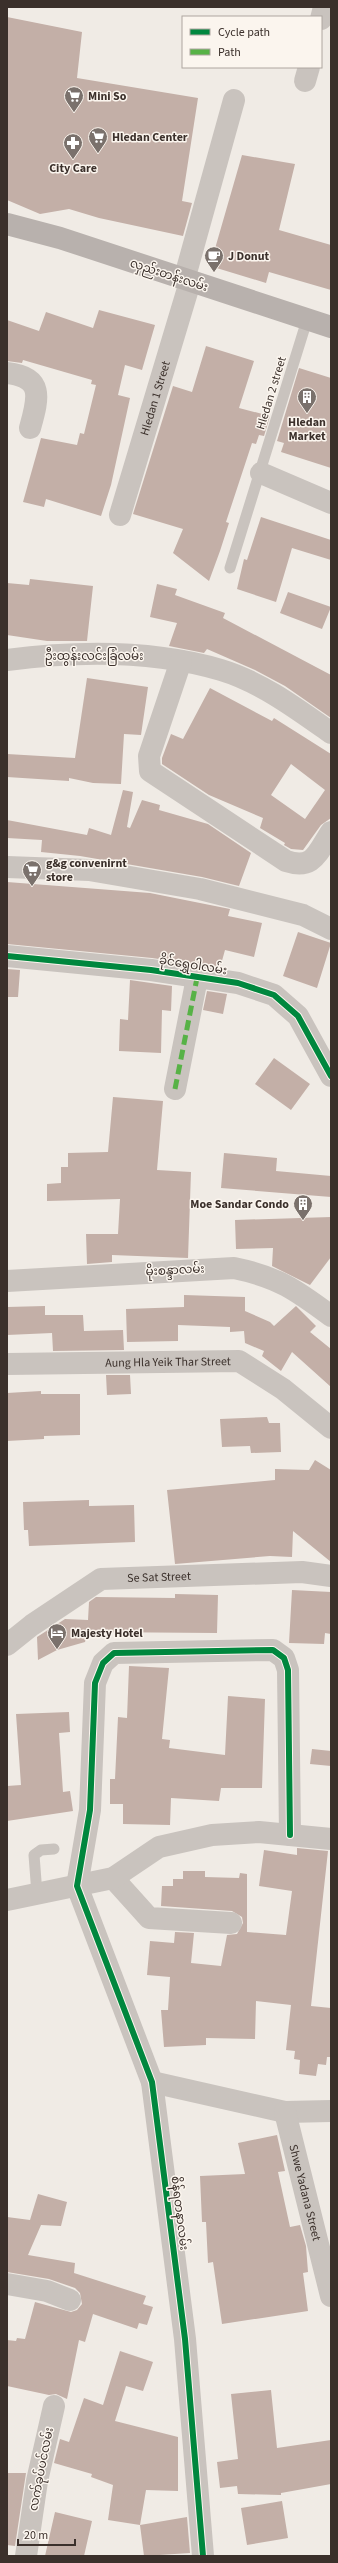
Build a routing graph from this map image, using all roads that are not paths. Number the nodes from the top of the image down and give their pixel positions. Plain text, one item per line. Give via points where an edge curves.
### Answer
1 (234, 100) dead end
2 (7, 209) edge
3 (7, 224) edge
4 (7, 234) edge
5 (60, 238) junction
6 (187, 281) junction
7 (307, 320) junction
8 (331, 327) edge
9 (7, 373) edge
10 (30, 428) dead end
11 (261, 473) junction
12 (331, 502) edge
13 (120, 515) dead end
14 (230, 568) dead end
15 (7, 660) edge
16 (181, 661) junction
17 (331, 733) edge
18 (331, 832) edge
19 (7, 867) edge
20 (331, 930) edge
21 (7, 956) edge
22 (197, 978) junction
23 (331, 1076) edge
24 (175, 1089) dead end
25 (7, 1281) edge
26 (331, 1316) edge
27 (7, 1364) edge
28 (331, 1428) edge
29 (331, 1576) edge
30 (7, 1645) edge
31 (290, 1836) junction
32 (331, 1840) edge
33 (54, 1849) dead end
34 (113, 1878) junction
35 (77, 1886) junction
36 (37, 1894) junction
37 (7, 1900) edge
38 (231, 1923) dead end
39 (152, 2082) junction
40 (331, 2111) edge
41 (284, 2112) junction
42 (7, 2284) edge
43 (331, 2296) edge
44 (70, 2300) dead end
45 (54, 2406) dead end
46 (26, 2556) edge
47 (203, 2556) edge

1 - 6 street, Hledan 1 Street
2 - 5 main road
3 - 5 main road, လှည်းတန်းလမ်း
4 - 5 main road
5 - 6 main road, လှည်းတန်းလမ်း
6 - 7 main road, လှည်းတန်းလမ်း
6 - 13 street, Hledan 1 Street
7 - 8 main road, လှည်းတန်းလမ်း
7 - 11 lane, Hledan 2 street
9 - 10 street via 23,375 35,387 37,403
11 - 12 street
11 - 14 lane, Hledan 2 street
15 - 16 street, ဦးထွန်းလင်းခြံလမ်း via 37,656 140,655
16 - 17 street, ဦးထွန်းလင်းခြံလမ်း via 222,670 263,689
16 - 18 street via 149,756 150,771 286,861 300,865 311,862
19 - 20 street via 89,870 200,889 303,915
21 - 22 street, ခိုင်ရွှေဝါလမ်း via 151,970
22 - 23 street, ခိုင်ရွှေဝါလမ်း via 238,983 274,995 298,1016
22 - 24 street
25 - 26 street, မိုးစန္ဒာလမ်း via 234,1268 262,1273 293,1288
27 - 28 street, Aung Hla Yeik Thar Street via 239,1361 283,1389
29 - 30 street, Se Sat Street via 302,1572 102,1579 32,1625
31 - 32 street
31 - 34 street via 259,1832 212,1835 159,1847
31 - 35 street via 288,1670 284,1658 273,1650 114,1653 103,1663 94,1683 90,1810
33 - 36 lane via 40,1850 34,1855
34 - 35 street
34 - 38 street via 149,1918
35 - 36 street
35 - 39 street, စိန်ရတနာလမ်း
36 - 37 street
39 - 41 street
39 - 47 street, စိန်ရတနာလမ်း via 185,2340
40 - 41 street
41 - 43 street, Shwe Yadana Street
42 - 44 street via 46,2291
45 - 46 street, လက်ခုပ်ပင်လမ်း via 37,2481

